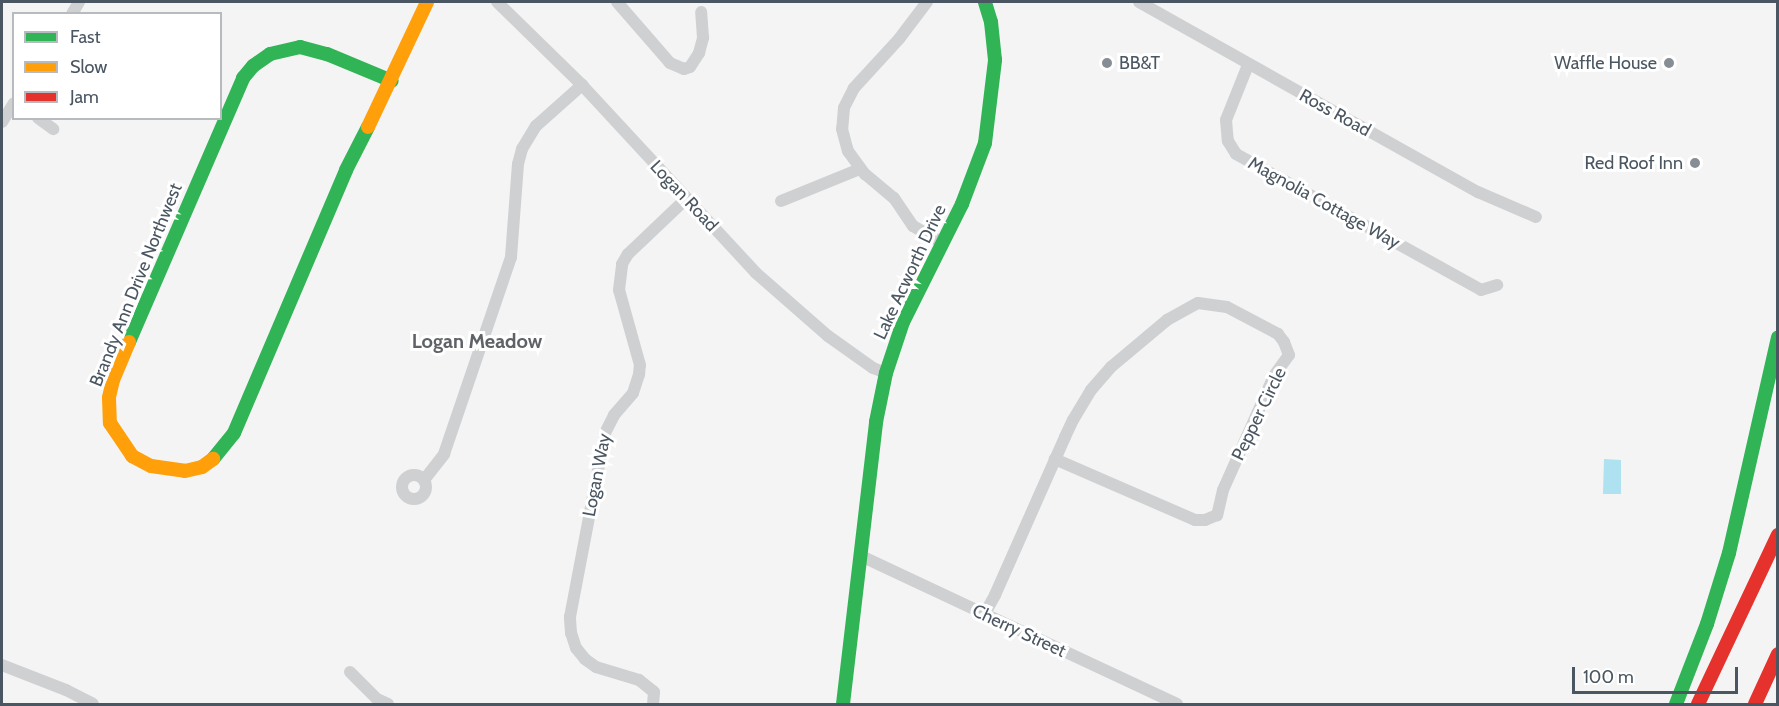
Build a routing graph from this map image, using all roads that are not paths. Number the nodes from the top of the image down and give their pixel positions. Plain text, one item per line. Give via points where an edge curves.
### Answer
1 (427, 2) edge
2 (497, 2) edge
3 (617, 2) edge
4 (927, 2) edge
5 (985, 2) edge
6 (1139, 2) edge
7 (701, 12) dead end
8 (1248, 65) junction
9 (392, 81) junction
10 (582, 85) junction
11 (12, 106) edge
12 (41, 120) edge
13 (2, 122) edge
14 (53, 129) dead end
15 (860, 169) junction
16 (687, 200) junction
17 (782, 201) dead end
18 (1536, 217) dead end
19 (942, 243) junction
20 (1497, 285) dead end
21 (1778, 337) edge
22 (886, 373) junction
23 (1055, 459) junction
24 (424, 480) dead end
25 (1778, 535) edge
26 (861, 556) junction
27 (984, 615) junction
28 (1778, 654) edge
29 (2, 665) edge
30 (350, 672) dead end
31 (93, 705) edge
32 (388, 705) edge
33 (653, 705) edge
34 (843, 705) edge
35 (1177, 705) edge
36 (1676, 705) edge
37 (1698, 705) edge
38 (1755, 705) edge

1 - 9 main road, Brandy Ann Drive Northwest
2 - 10 street, Logan Road
3 - 7 street via 670,63 684,69 690,67 699,53 703,38
4 - 15 street via 854,88 844,108 844,141
5 - 19 main road, Lake Acworth Drive via 995,60 992,101 976,173
6 - 8 street, Ross Road
8 - 18 street, Ross Road via 1478,192
8 - 20 street, Magnolia Cottage Way via 1226,120 1228,141 1236,154 1480,290
9 - 9 main road, Brandy Ann Drive Northwest via 346,170 234,433 214,458 202,467 185,471 151,466 132,456 110,423 113,380 243,78 270,54 300,47
10 - 16 street, Logan Road
10 - 24 street via 537,126 522,149 509,265 444,454
11 - 13 street
12 - 14 street
15 - 17 street
15 - 19 street via 894,198 912,226
16 - 22 street, Logan Road via 781,296 828,336
16 - 33 street, Logan Way via 622,264 619,290 640,365 639,374 633,393 605,433 570,617 576,648 585,659 596,667 639,680 654,692
19 - 22 main road, Lake Acworth Drive via 903,322
21 - 36 main road via 1729,553
22 - 26 main road, Lake Acworth Drive via 876,422
23 - 23 street, Pepper Circle via 1081,406 1101,377 1186,308 1198,303 1218,304 1278,334 1284,342 1288,355 1274,376 1227,479 1217,515 1195,520
23 - 27 street, Pepper Circle
25 - 37 main road
26 - 27 street, Cherry Street
26 - 34 main road, Lake Acworth Drive
27 - 35 street, Cherry Street
28 - 38 main road
29 - 31 street
30 - 32 street

